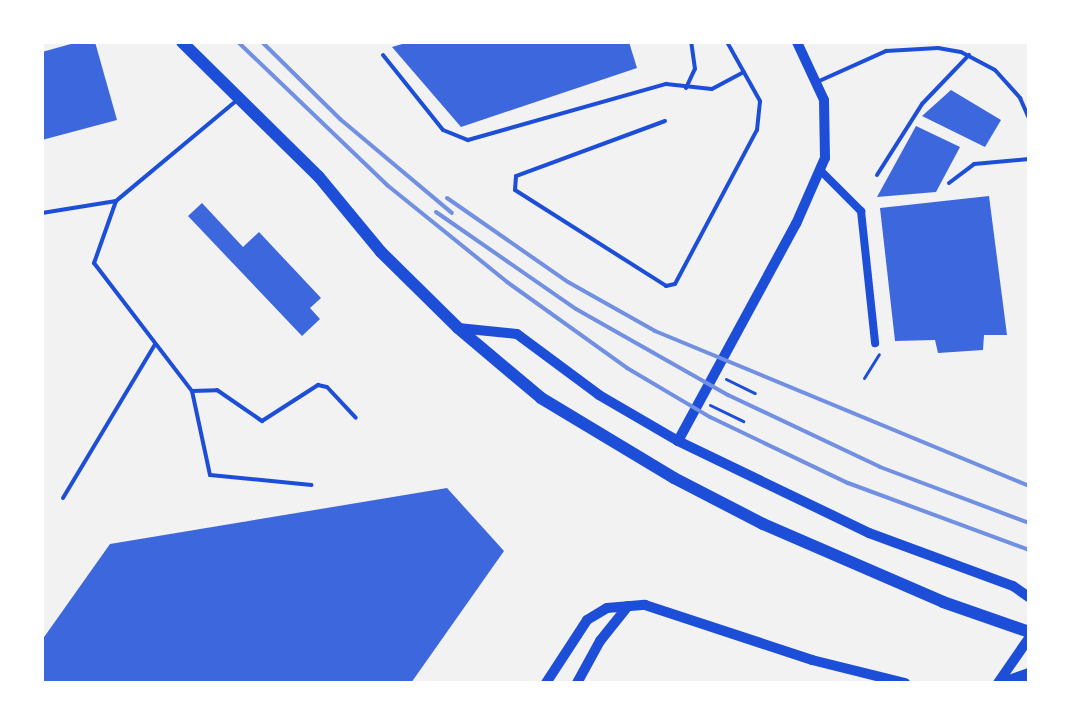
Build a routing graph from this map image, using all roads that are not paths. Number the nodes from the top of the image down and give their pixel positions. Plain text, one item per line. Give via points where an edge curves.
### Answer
1 (182, 42) edge
2 (691, 42) edge
3 (727, 42) edge
4 (797, 42) edge
5 (922, 44) edge
6 (383, 55) dead end
7 (969, 55) junction
8 (744, 72) junction
9 (817, 82) junction
10 (686, 88) junction
11 (241, 97) junction
12 (1029, 118) edge
13 (665, 121) dead end
14 (1029, 159) edge
15 (821, 171) junction
16 (877, 175) dead end
17 (949, 183) dead end
18 (116, 201) junction
19 (42, 213) edge
20 (458, 328) junction
21 (875, 343) road end
22 (155, 344) junction
23 (192, 391) junction
24 (356, 418) dead end
25 (678, 441) junction
26 (312, 485) dead end
27 (63, 498) dead end
28 (1029, 597) edge
29 (628, 606) junction
30 (1029, 632) edge
31 (1029, 638) edge
32 (1029, 674) edge
33 (546, 683) edge
34 (577, 683) edge
35 (905, 683) edge
36 (1001, 683) edge

1 - 11 main road
2 - 10 lane via 696,58
3 - 8 lane
4 - 9 street
5 - 7 lane
5 - 9 lane via 886,51
6 - 10 lane via 443,130 468,140 666,84
7 - 12 lane via 995,70 1020,98
7 - 16 lane via 922,104
8 - 10 lane via 712,89
8 - 13 lane via 760,101 757,130 675,284 666,286 515,190 516,176
9 - 15 street via 828,132
11 - 18 lane
11 - 20 main road
14 - 17 lane via 974,164
15 - 21 street via 861,211
15 - 25 street
18 - 19 lane
18 - 22 lane via 94,263
20 - 25 street via 517,334 599,395
20 - 30 main road via 541,398 674,478 827,554
22 - 23 lane
22 - 27 lane
23 - 24 lane via 217,390 262,421 318,385 327,387
23 - 26 lane via 210,475
25 - 28 street via 829,515 1013,586
29 - 33 street via 607,608 580,626
29 - 34 street via 600,641
29 - 35 street via 659,608 812,660
31 - 36 street
32 - 36 main road

